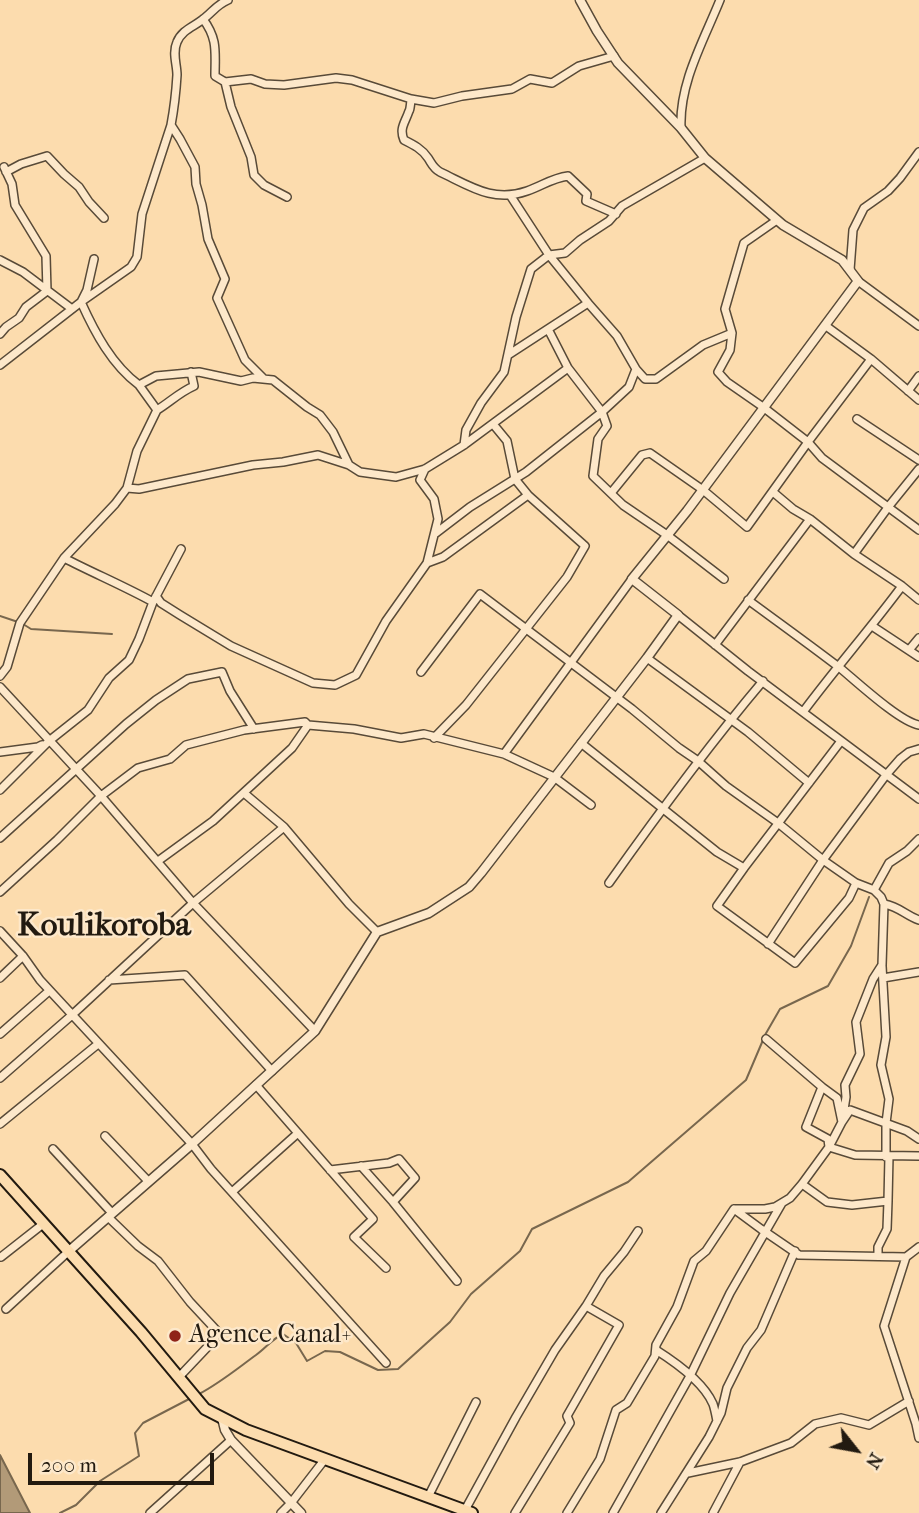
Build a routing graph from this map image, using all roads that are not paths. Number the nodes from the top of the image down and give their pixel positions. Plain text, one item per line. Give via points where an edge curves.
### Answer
1 (228, 0) edge
2 (580, 0) edge
3 (720, 0) edge
4 (220, 2) edge
5 (203, 19) junction
6 (614, 56) junction
7 (225, 82) junction
8 (411, 99) junction
9 (171, 125) junction
10 (681, 128) junction
11 (919, 152) edge
12 (705, 158) junction
13 (510, 195) junction
14 (287, 197) dead end
15 (615, 214) junction
16 (104, 218) dead end
17 (778, 220) junction
18 (549, 256) junction
19 (93, 258) dead end
20 (0, 260) edge
21 (850, 270) junction
22 (858, 281) junction
23 (47, 291) junction
24 (81, 302) junction
25 (588, 303) junction
26 (72, 309) junction
27 (826, 326) junction
28 (919, 326) edge
29 (548, 328) junction
30 (732, 333) junction
31 (0, 334) edge
32 (508, 355) junction
33 (871, 359) junction
34 (1, 361) edge
35 (568, 368) junction
36 (636, 369) junction
37 (191, 372) junction
38 (919, 376) edge
39 (264, 380) junction
40 (139, 385) junction
41 (908, 391) junction
42 (919, 400) edge
43 (763, 407) junction
44 (157, 410) junction
45 (602, 412) junction
46 (857, 419) dead end
47 (493, 424) junction
48 (808, 442) junction
49 (464, 445) junction
50 (919, 460) edge
51 (349, 465) junction
52 (425, 469) junction
53 (919, 469) edge
54 (515, 479) junction
55 (127, 488) junction
56 (702, 490) junction
57 (773, 492) junction
58 (611, 493) junction
59 (528, 495) junction
60 (888, 506) junction
61 (810, 519) junction
62 (919, 530) edge
63 (435, 533) junction
64 (667, 535) junction
65 (181, 549) dead end
66 (854, 554) junction
67 (64, 558) junction
68 (427, 563) junction
69 (632, 579) junction
70 (724, 579) dead end
71 (902, 586) junction
72 (154, 599) junction
73 (748, 600) junction
74 (919, 600) edge
75 (678, 615) junction
76 (872, 626) junction
77 (526, 629) junction
78 (919, 638) edge
79 (715, 645) junction
80 (909, 650) junction
81 (919, 657) edge
82 (647, 658) junction
83 (570, 661) junction
84 (837, 666) junction
85 (421, 672) dead end
86 (0, 676) edge
87 (763, 681) junction
88 (0, 687) edge
89 (616, 698) junction
90 (803, 712) junction
91 (730, 719) junction
92 (308, 725) junction
93 (919, 725) edge
94 (254, 729) junction
95 (434, 738) junction
96 (49, 741) junction
97 (841, 741) junction
98 (919, 742) edge
99 (581, 743) junction
100 (919, 750) edge
101 (0, 752) edge
102 (504, 754) junction
103 (698, 761) junction
104 (76, 769) junction
105 (886, 775) junction
106 (554, 778) junction
107 (809, 783) junction
108 (0, 790) edge
109 (244, 793) junction
110 (101, 796) junction
111 (919, 799) edge
112 (591, 806) dead end
113 (663, 807) junction
114 (778, 823) junction
115 (284, 827) junction
116 (0, 838) edge
117 (919, 839) edge
118 (823, 860) junction
119 (158, 861) junction
120 (744, 868) junction
121 (609, 883) dead end
122 (856, 883) junction
123 (874, 890) junction
124 (0, 892) edge
125 (193, 903) junction
126 (884, 904) junction
127 (919, 920) edge
128 (0, 932) edge
129 (377, 932) junction
130 (768, 944) junction
131 (23, 956) junction
132 (882, 965) junction
133 (919, 972) edge
134 (0, 978) edge
135 (883, 978) junction
136 (109, 980) junction
137 (49, 991) junction
138 (72, 1015) junction
139 (315, 1031) junction
140 (0, 1034) edge
141 (766, 1040) dead end
142 (98, 1044) junction
143 (272, 1071) junction
144 (0, 1078) edge
145 (256, 1085) junction
146 (822, 1087) junction
147 (842, 1122) junction
148 (886, 1123) junction
149 (0, 1124) edge
150 (298, 1133) junction
151 (105, 1136) dead end
152 (919, 1139) edge
153 (192, 1144) junction
154 (829, 1147) junction
155 (53, 1149) dead end
156 (887, 1156) junction
157 (919, 1156) edge
158 (360, 1166) junction
159 (330, 1170) junction
160 (0, 1175) edge
161 (148, 1181) junction
162 (802, 1184) junction
163 (232, 1192) junction
164 (888, 1201) junction
165 (393, 1202) junction
166 (783, 1202) junction
167 (734, 1209) junction
168 (110, 1215) junction
169 (43, 1224) junction
170 (638, 1231) dead end
171 (765, 1232) junction
172 (919, 1247) edge
173 (69, 1251) junction
174 (795, 1251) junction
175 (878, 1256) junction
176 (1, 1257) edge
177 (906, 1257) junction
178 (386, 1268) dead end
179 (457, 1281) dead end
180 (586, 1306) junction
181 (6, 1309) dead end
182 (656, 1350) junction
183 (386, 1363) dead end
184 (690, 1376) junction
185 (179, 1377) junction
186 (909, 1401) junction
187 (476, 1402) dead end
188 (222, 1418) junction
189 (717, 1422) junction
190 (919, 1438) edge
191 (231, 1440) junction
192 (325, 1459) junction
193 (740, 1462) junction
194 (688, 1473) junction
195 (428, 1497) junction
196 (292, 1503) junction
197 (468, 1512) edge
198 (150, 1513) edge
199 (281, 1513) edge
200 (302, 1513) edge
201 (515, 1513) edge
202 (567, 1513) edge
203 (613, 1513) edge
204 (661, 1513) edge
205 (713, 1513) edge

1 - 4 street
2 - 6 street
3 - 10 street via 688,79
4 - 5 street
5 - 7 street via 215,44 215,76
5 - 9 street via 185,30 177,42
6 - 8 street via 579,66 552,83 530,79 512,89 434,103
6 - 10 street
7 - 8 street via 251,79 284,85 336,78
7 - 14 street via 254,175
8 - 13 street via 401,133 404,141 418,147 440,172 484,193
9 - 24 street via 142,214 137,257 131,267
9 - 39 street via 195,167 208,239 225,279 217,298 245,360
10 - 12 street
11 - 21 street via 888,191 864,208 853,230
12 - 15 street
12 - 17 street
13 - 15 street via 568,176 587,194 586,201
13 - 18 street
15 - 18 street via 565,253
16 - 23 street via 47,156 5,169 15,205 46,256
17 - 21 street via 842,260
17 - 30 street via 744,243 725,309
18 - 25 street
18 - 32 street via 531,269
19 - 24 street
20 - 23 street
21 - 22 street
22 - 27 street
22 - 28 street
23 - 26 street
23 - 31 street
24 - 26 street
24 - 40 street via 125,375
25 - 29 street
25 - 36 street via 617,336
26 - 34 street
27 - 33 street
27 - 43 street
29 - 32 street
29 - 35 street
30 - 36 street via 703,345 656,379 645,379
30 - 43 street via 730,350 718,372
32 - 49 street via 504,372 466,430
33 - 41 street
33 - 48 street
35 - 45 street
35 - 47 street
36 - 45 street via 629,387
37 - 39 street
37 - 40 street via 156,376
37 - 44 street via 194,386
38 - 41 street
39 - 51 street via 273,380 320,415
40 - 44 street
41 - 42 street
43 - 48 street
43 - 56 street
44 - 55 street via 137,451
45 - 54 street
45 - 58 street via 607,426 598,439 593,476
46 - 50 street
47 - 49 street
47 - 54 street via 507,442
48 - 57 street
48 - 60 street
49 - 52 street
51 - 52 street via 360,472 396,477
51 - 55 street via 318,455
52 - 63 street via 420,480 434,499
53 - 60 street
54 - 59 street
54 - 63 street
55 - 67 street
56 - 57 street via 747,527
56 - 58 street via 650,453 642,455
56 - 64 street
57 - 61 street
58 - 64 street
59 - 68 street via 443,557
59 - 77 street via 585,546 567,578
60 - 62 street
60 - 66 street
61 - 66 street
61 - 73 street
63 - 68 street
64 - 69 street
64 - 70 street
65 - 72 street
66 - 71 street
67 - 72 street
67 - 86 street via 20,623
68 - 72 street via 386,621 356,675 335,685 313,683 231,646
69 - 75 street
69 - 83 street
71 - 74 street
71 - 76 street
72 - 96 street via 128,660 109,678 88,710
73 - 79 street
73 - 84 street
75 - 79 street
75 - 82 street
76 - 80 street
76 - 84 street
77 - 83 street
77 - 85 street via 480,594
77 - 95 street
78 - 80 street
79 - 87 street
80 - 81 street
82 - 89 street
82 - 91 street
83 - 89 street
83 - 102 street
84 - 90 street
84 - 93 street via 900,716
87 - 90 street
87 - 91 street
88 - 96 street
89 - 99 street
89 - 103 street
90 - 97 street
91 - 103 street
91 - 107 street
92 - 94 street
92 - 95 street
92 - 109 street via 292,748
94 - 104 street via 222,672 187,679
94 - 110 street via 186,745 170,759 138,768
95 - 102 street
96 - 101 street
96 - 104 street
96 - 108 street
97 - 105 street
97 - 107 street
98 - 100 street
99 - 106 street
99 - 113 street
100 - 105 street via 909,752
102 - 106 street
103 - 113 street
103 - 114 street
104 - 110 street
104 - 116 street
105 - 111 street
105 - 118 street
106 - 112 street
106 - 129 street via 469,887 429,913
107 - 114 street
109 - 115 street
109 - 119 street
110 - 119 street
110 - 124 street
113 - 120 street
113 - 121 street
114 - 118 street
114 - 120 street
115 - 125 street
115 - 129 street
117 - 123 street via 889,863
118 - 122 street
118 - 130 street
119 - 125 street
120 - 130 street via 717,905
122 - 123 street
122 - 130 street via 849,898 795,963
123 - 126 street
125 - 136 street
125 - 139 street
126 - 127 street
126 - 132 street
128 - 131 street
129 - 139 street
131 - 134 street
131 - 137 street
132 - 135 street
132 - 147 street via 856,1022 860,1054 845,1085
133 - 135 street
135 - 148 street via 886,1037 881,1065 889,1099
136 - 138 street
136 - 143 street via 185,975
137 - 138 street
137 - 140 street
138 - 142 street
138 - 144 street
139 - 143 street
141 - 146 street
142 - 149 street
142 - 153 street
143 - 145 street
145 - 150 street
145 - 153 street
146 - 147 street via 837,1098
146 - 154 street via 806,1128 828,1139
147 - 148 street via 850,1110
147 - 154 street
148 - 152 street
148 - 156 street
150 - 159 street
150 - 163 street
151 - 161 street
153 - 161 street
153 - 163 street
154 - 156 street via 855,1155
154 - 162 street
155 - 168 street
156 - 157 street
156 - 164 street
158 - 159 street
158 - 165 street
158 - 165 street via 399,1159 415,1178
159 - 178 street via 373,1219 354,1237
160 - 169 main road
161 - 168 street
162 - 164 street via 827,1202
162 - 166 street
163 - 183 street
164 - 175 street via 887,1228
165 - 179 street
166 - 167 street via 775,1208
166 - 171 street
167 - 171 street
167 - 182 street via 694,1261
168 - 173 street
168 - 185 street via 158,1261 217,1331 215,1339
169 - 173 main road
169 - 176 street
170 - 180 street
171 - 174 street
171 - 184 street
172 - 177 street
173 - 181 street
173 - 185 main road
174 - 175 street via 799,1255
174 - 189 street via 761,1330 727,1388
175 - 177 street
177 - 186 street via 884,1326
180 - 197 street via 522,1406
180 - 201 street via 620,1325 567,1416 570,1423
182 - 184 street
182 - 202 street via 627,1403 616,1410 600,1459
184 - 189 street via 708,1395
184 - 203 street
185 - 188 main road via 205,1409
186 - 190 street
186 - 193 street via 869,1426 841,1418 815,1424 790,1443
187 - 195 street
188 - 191 street
188 - 192 main road
189 - 194 street
191 - 196 street
191 - 198 street
192 - 195 main road
192 - 196 street
193 - 194 street
193 - 205 street
194 - 204 street
195 - 197 main road
196 - 199 street
196 - 200 street

